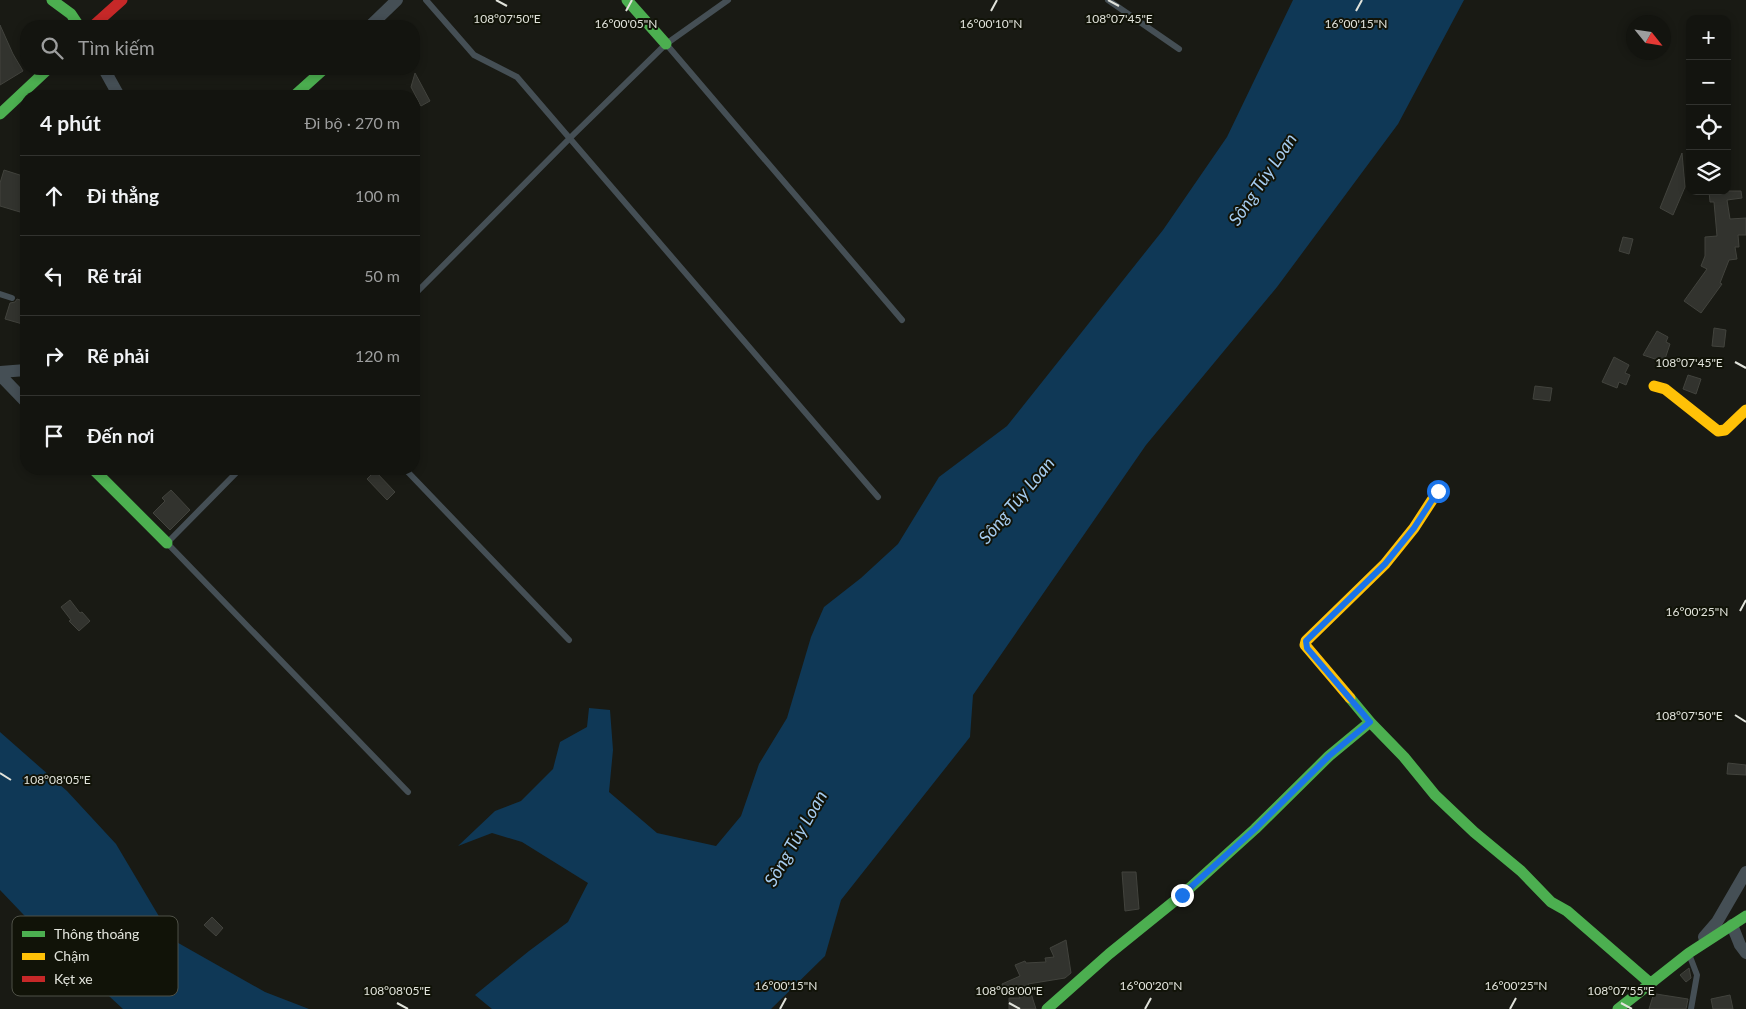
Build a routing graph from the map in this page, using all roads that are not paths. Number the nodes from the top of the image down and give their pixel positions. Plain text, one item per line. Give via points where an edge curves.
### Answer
1 (52, 0) edge
2 (122, 0) edge
3 (397, 0) edge
4 (426, 0) edge
5 (627, 0) edge
6 (728, 0) edge
7 (1108, 0) edge
8 (76, 20) edge
9 (100, 20) edge
10 (376, 20) edge
11 (666, 44) junction
12 (1179, 48) dead end
13 (42, 75) edge
14 (107, 75) edge
15 (317, 75) edge
16 (26, 90) edge
17 (116, 90) edge
18 (301, 90) edge
19 (20, 95) edge
20 (0, 114) edge
21 (570, 138) junction
22 (420, 289) edge
23 (0, 294) edge
24 (12, 298) dead end
25 (902, 320) dead end
26 (20, 371) edge
27 (0, 374) edge
28 (1654, 386) dead end
29 (20, 396) edge
30 (1746, 410) edge
31 (99, 475) edge
32 (234, 475) edge
33 (411, 475) edge
34 (1438, 491) dead end
35 (878, 497) dead end
36 (167, 543) junction
37 (569, 640) dead end
38 (1370, 722) junction
39 (408, 792) dead end
40 (1746, 872) edge
41 (1746, 916) edge
42 (1732, 925) junction
43 (1689, 953) junction
44 (1746, 953) edge
45 (1650, 983) junction
46 (1047, 1009) edge
47 (1618, 1009) edge
48 (1690, 1009) edge

1 - 8 street
2 - 9 street
3 - 10 street
4 - 21 lane via 474,55 517,77
5 - 11 street
6 - 11 lane
7 - 12 lane
11 - 21 lane
11 - 25 lane
13 - 16 street
14 - 17 street
15 - 18 street
19 - 20 street
21 - 22 lane
21 - 35 lane
23 - 24 lane
26 - 27 street
27 - 29 street
28 - 30 street via 1666,390 1718,431 1725,430
31 - 36 street
32 - 36 lane
33 - 37 lane
34 - 38 street via 1385,564 1306,641 1307,648
36 - 39 lane
38 - 45 street via 1435,796 1551,902 1567,911
38 - 46 street via 1329,756 1182,895
40 - 43 street via 1717,922
41 - 42 street
42 - 43 street
42 - 44 street
43 - 45 street
43 - 48 lane via 1697,975
45 - 47 street

